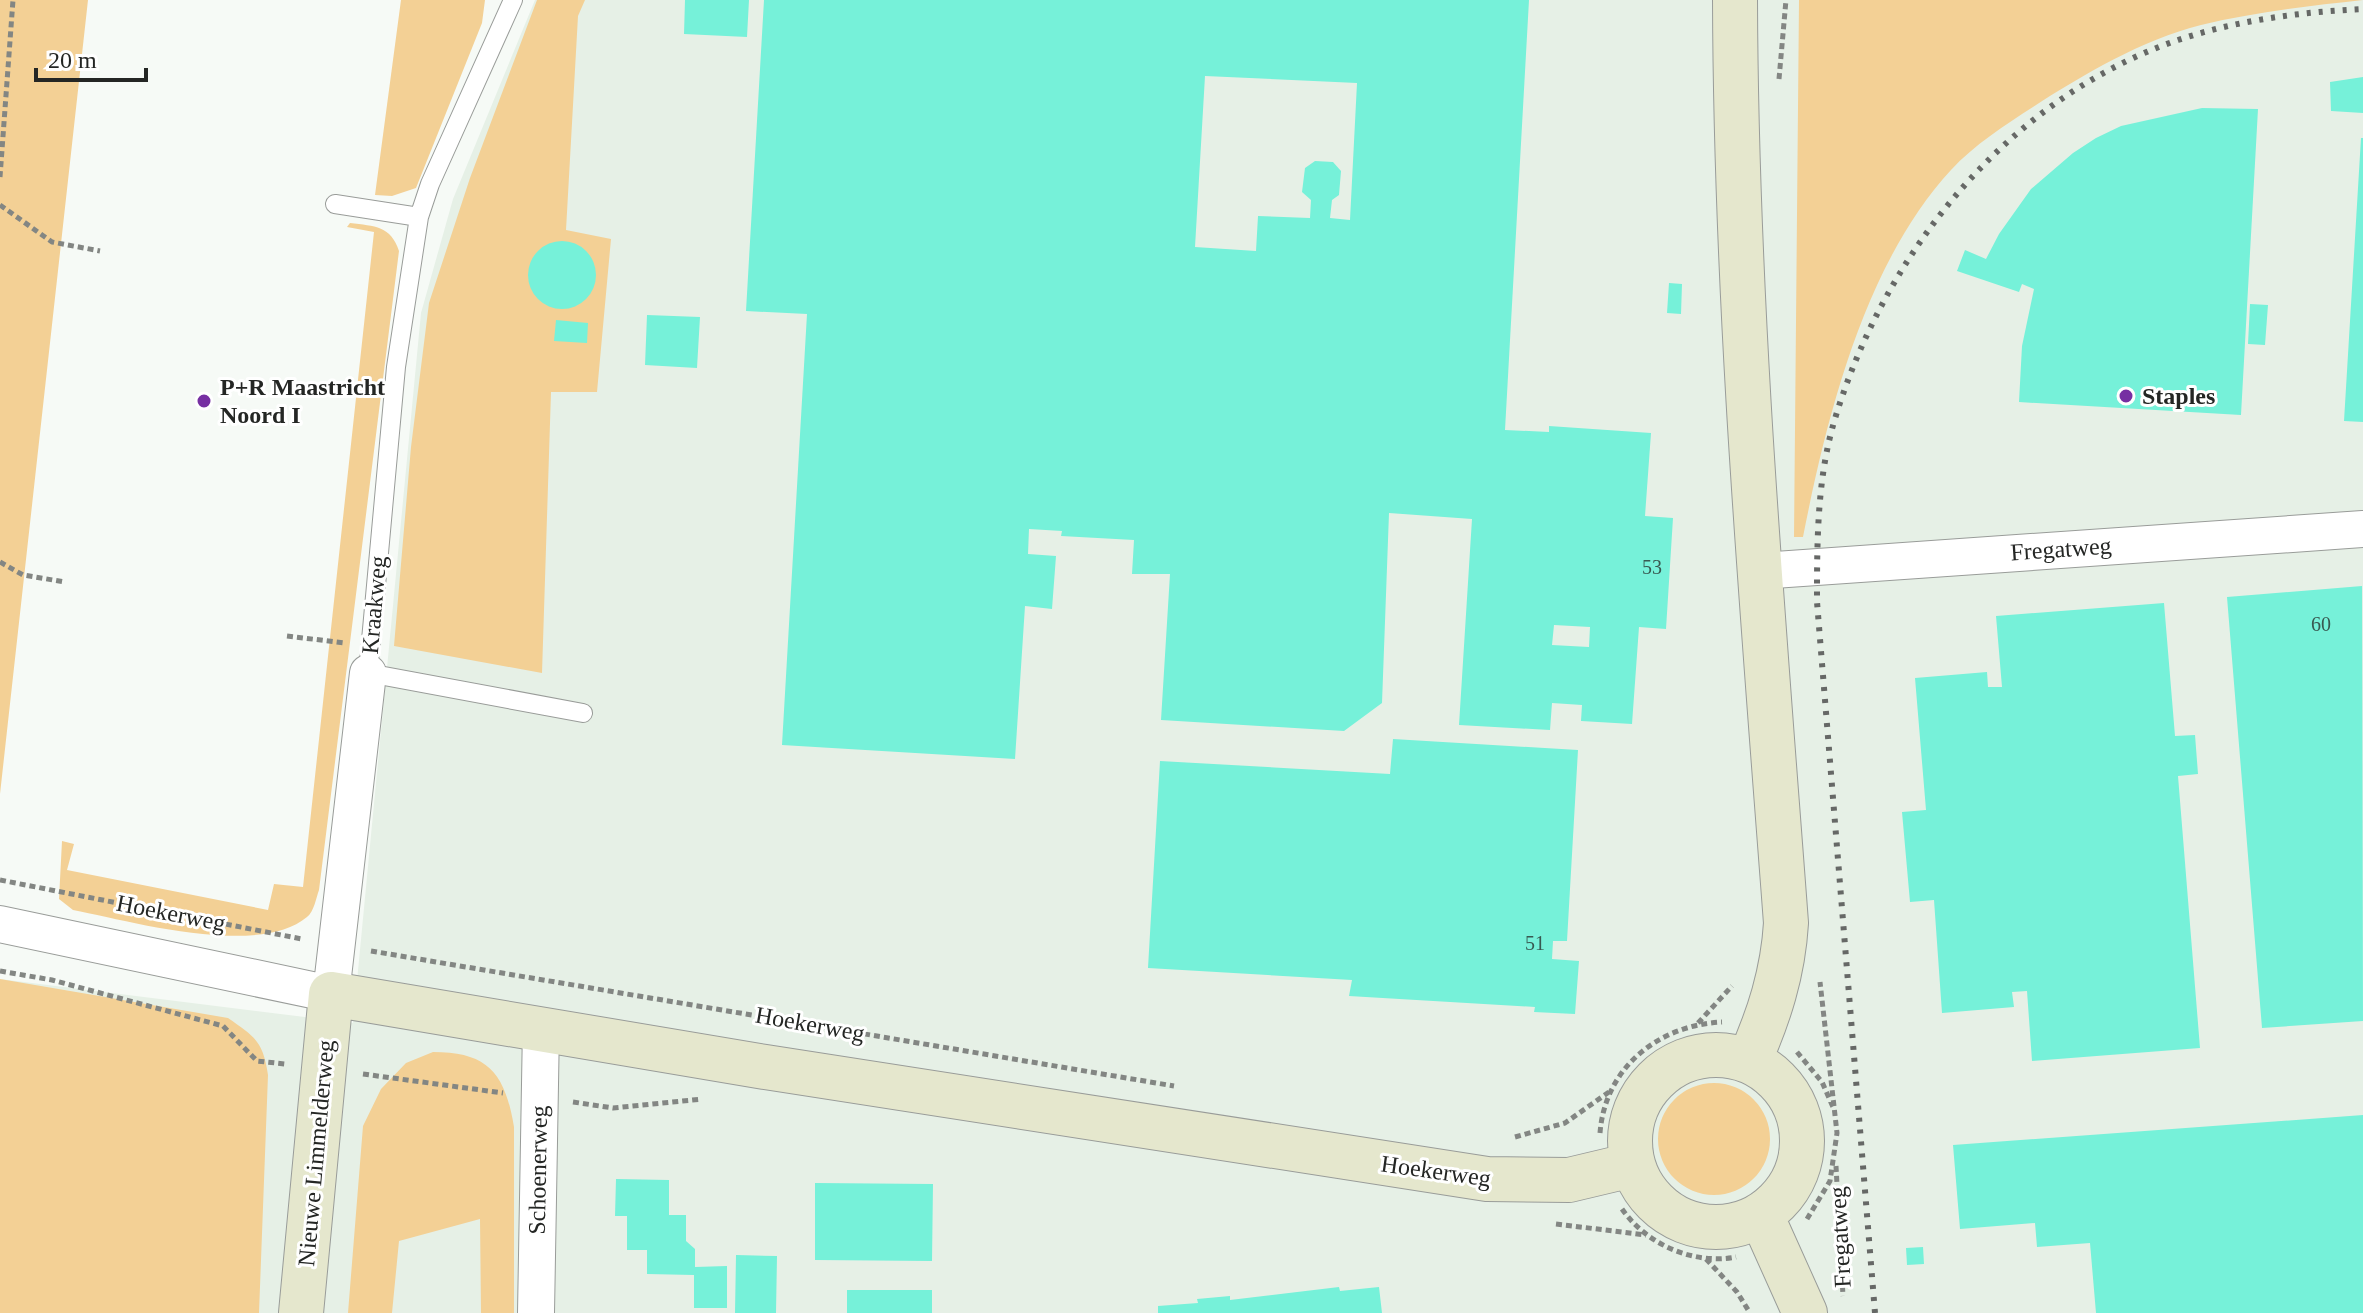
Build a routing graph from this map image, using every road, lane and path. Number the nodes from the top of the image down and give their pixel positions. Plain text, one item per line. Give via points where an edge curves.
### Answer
1 (13, 0) edge
2 (513, 0) edge
3 (1735, 0) edge
4 (0, 177) edge
5 (335, 204) dead end
6 (0, 205) edge
7 (419, 217) junction
8 (100, 251) dead end
9 (2363, 529) edge
10 (0, 562) edge
11 (1760, 571) junction
12 (65, 582) dead end
13 (287, 636) dead end
14 (369, 659) junction
15 (583, 713) dead end
16 (0, 880) edge
17 (0, 924) edge
18 (336, 945) junction
19 (0, 971) edge
20 (331, 994) junction
21 (541, 1027) junction
22 (1756, 1046) junction
23 (324, 1069) junction
24 (1185, 1088) dead end
25 (1610, 1092) junction
26 (539, 1097) junction
27 (712, 1098) dead end
28 (1508, 1139) dead end
29 (1836, 1161) junction
30 (1618, 1168) junction
31 (1769, 1229) junction
32 (1705, 1258) junction
33 (1824, 1305) edge
34 (301, 1313) edge
35 (536, 1313) edge
36 (1750, 1313) edge

1 - 4 path
2 - 7 lane, Kraakweg
3 - 11 street via 1738,212
5 - 7 lane
6 - 8 path via 52,242
7 - 14 lane, Kraakweg via 396,367
9 - 11 street, Fregatweg
10 - 12 path via 23,575
11 - 22 street via 1786,923 1783,964
13 - 14 path
14 - 15 lane
14 - 18 street, Kraakweg
16 - 18 path, Hoekerweg
17 - 20 street, Hoekerweg
18 - 20 street, Kraakweg
18 - 24 path, Hoekerweg
19 - 23 path via 223,1026 257,1061
20 - 21 street, Hoekerweg
20 - 23 street, Nieuwe Limmelderweg
21 - 26 street, Schoenerweg
21 - 30 street, Hoekerweg via 1487,1179 1569,1180
22 - 25 path via 1731,1022 1697,1023 1645,1047
22 - 29 path, Fregatweg via 1787,1043 1822,1082 1835,1120
22 - 30 street via 1697,1057 1665,1071 1634,1113
22 - 31 street via 1799,1116 1802,1134 1797,1172
23 - 26 path
23 - 34 street, Nieuwe Limmelderweg
25 - 28 path, Hoekerweg via 1565,1123
25 - 30 path via 1599,1145
26 - 27 path via 613,1108
26 - 35 street, Schoenerweg
29 - 31 path via 1821,1200 1793,1232
29 - 33 path, Fregatweg
30 - 31 street via 1684,1222
30 - 32 path via 1613,1195 1646,1235 1674,1251
31 - 32 path via 1754,1254
31 - 33 street, Fregatweg
32 - 36 path

